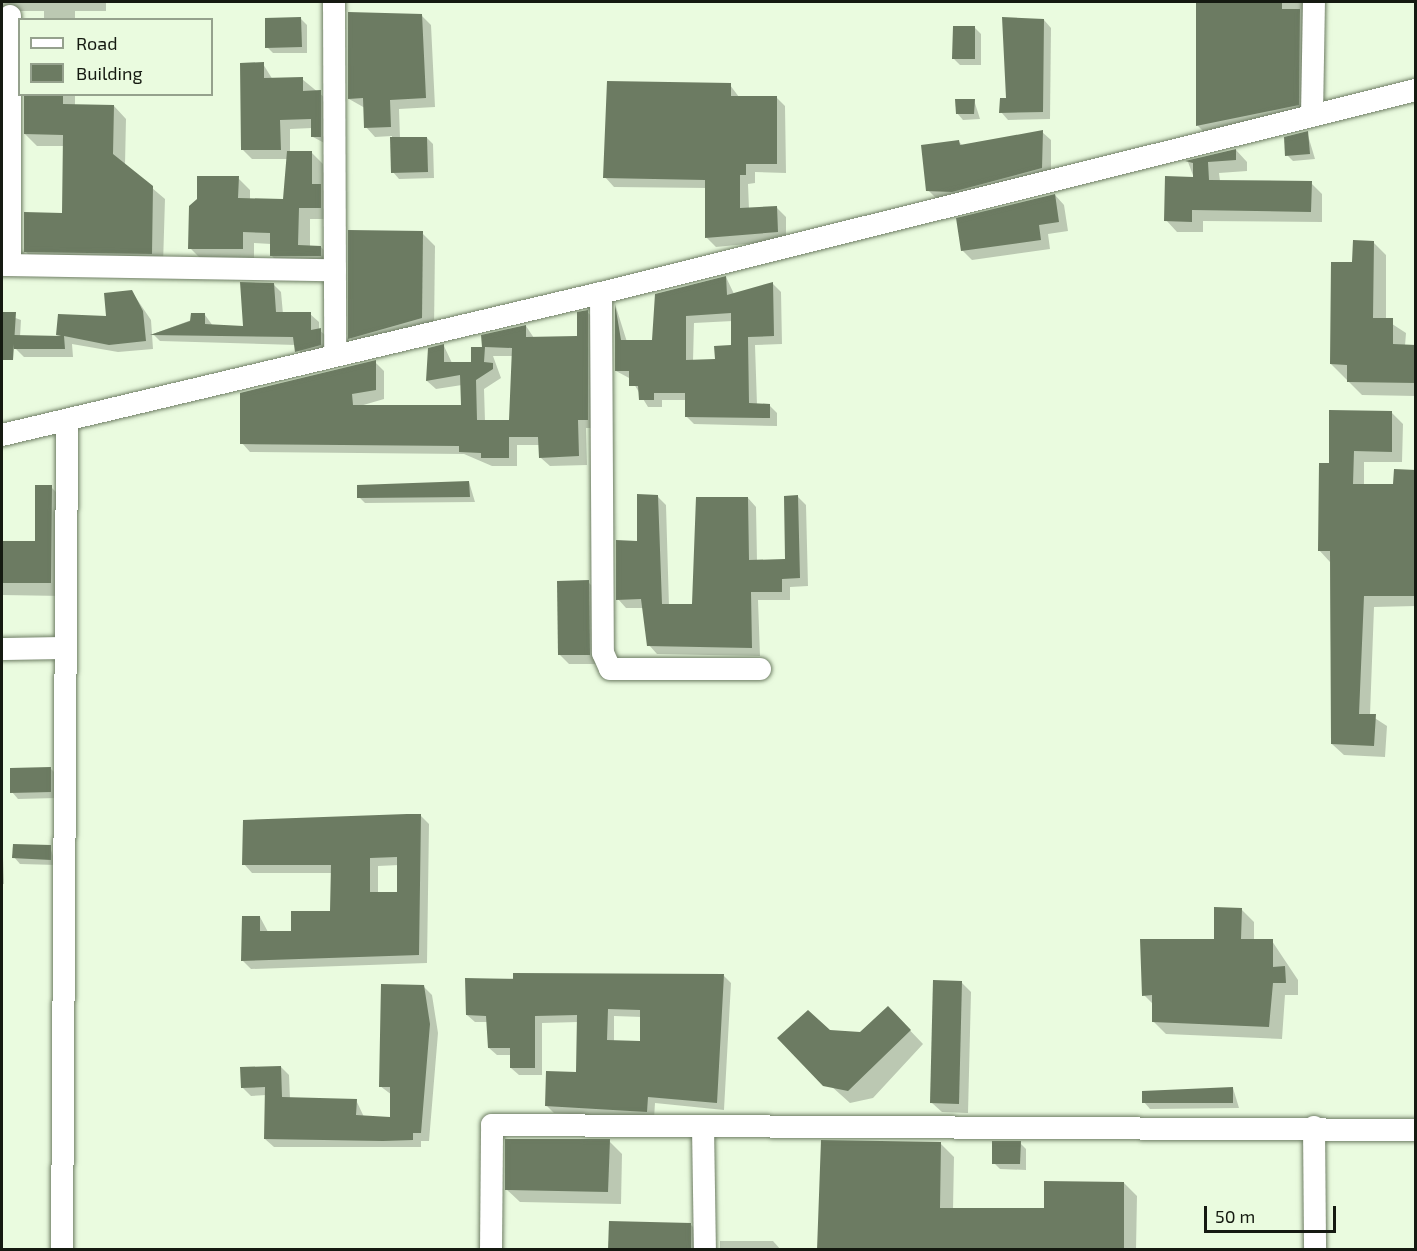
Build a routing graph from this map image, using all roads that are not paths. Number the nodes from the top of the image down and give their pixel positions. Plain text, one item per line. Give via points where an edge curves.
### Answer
1 (334, 2) edge
2 (1314, 2) edge
3 (10, 16) dead end
4 (1416, 90) edge
5 (1312, 115) junction
6 (6, 265) edge
7 (334, 270) junction
8 (602, 293) junction
9 (335, 352) junction
10 (67, 420) junction
11 (2, 435) edge
12 (65, 648) junction
13 (2, 650) edge
14 (760, 669) dead end
15 (704, 1127) junction
16 (1314, 1127) junction
17 (1416, 1130) edge
18 (62, 1250) edge
19 (491, 1250) edge
20 (705, 1250) edge
21 (1315, 1250) edge

1 - 7 street
2 - 5 street
3 - 6 street
4 - 5 street
5 - 8 street
6 - 7 street
7 - 9 street
8 - 9 street
8 - 14 street via 603,653 610,669
9 - 10 street
10 - 11 street
10 - 12 street
12 - 13 street
12 - 18 street
15 - 16 street
15 - 19 street via 492,1125
15 - 20 street
16 - 17 street
16 - 21 street

